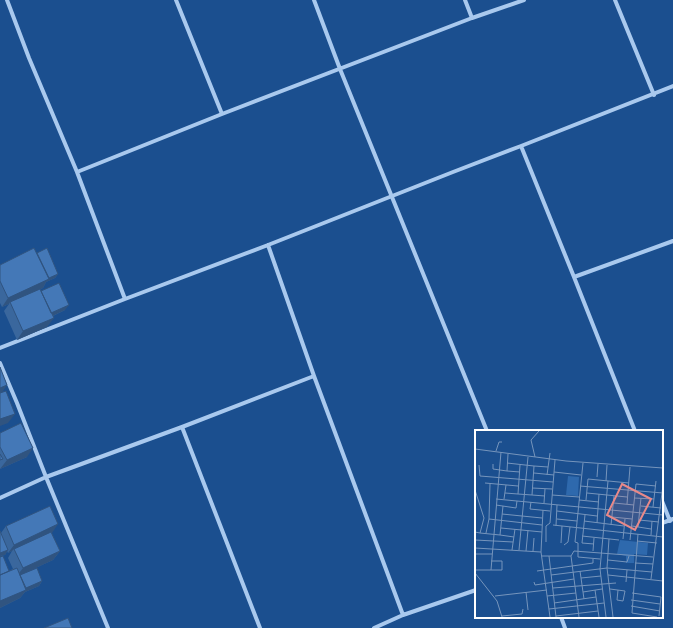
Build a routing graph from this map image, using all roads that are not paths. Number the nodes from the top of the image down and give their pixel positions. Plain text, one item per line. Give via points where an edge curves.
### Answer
1 (7, 0) edge
2 (176, 0) edge
3 (314, 0) edge
4 (465, 0) edge
5 (524, 0) edge
6 (615, 0) edge
7 (472, 18) junction
8 (340, 69) junction
9 (673, 86) edge
10 (654, 95) junction
11 (222, 114) junction
12 (521, 146) junction
13 (77, 172) junction
14 (392, 196) junction
15 (673, 241) edge
16 (268, 245) junction
17 (574, 277) junction
18 (125, 299) junction
19 (0, 348) edge
20 (0, 363) edge
21 (314, 376) junction
22 (182, 427) junction
23 (487, 430) edge
24 (635, 430) edge
25 (46, 477) junction
26 (0, 498) edge
27 (663, 503) edge
28 (671, 520) edge
29 (475, 590) edge
30 (403, 615) junction
31 (561, 618) edge
32 (108, 628) edge
33 (260, 628) edge
34 (374, 628) edge
35 (565, 628) edge

1 - 13 street
2 - 11 street
3 - 8 street
4 - 7 street
5 - 7 street
6 - 10 street
7 - 8 street
8 - 11 street
8 - 14 street
9 - 10 street
10 - 12 street
11 - 13 street
12 - 14 street
12 - 17 street
13 - 18 street
14 - 16 street
14 - 23 street
15 - 17 street
16 - 18 street
16 - 21 street
17 - 24 street
18 - 19 street
20 - 25 street
21 - 22 street
21 - 30 street
22 - 25 street
22 - 33 street
25 - 26 street
25 - 32 street
27 - 28 street
29 - 30 street
30 - 34 street
31 - 35 street

